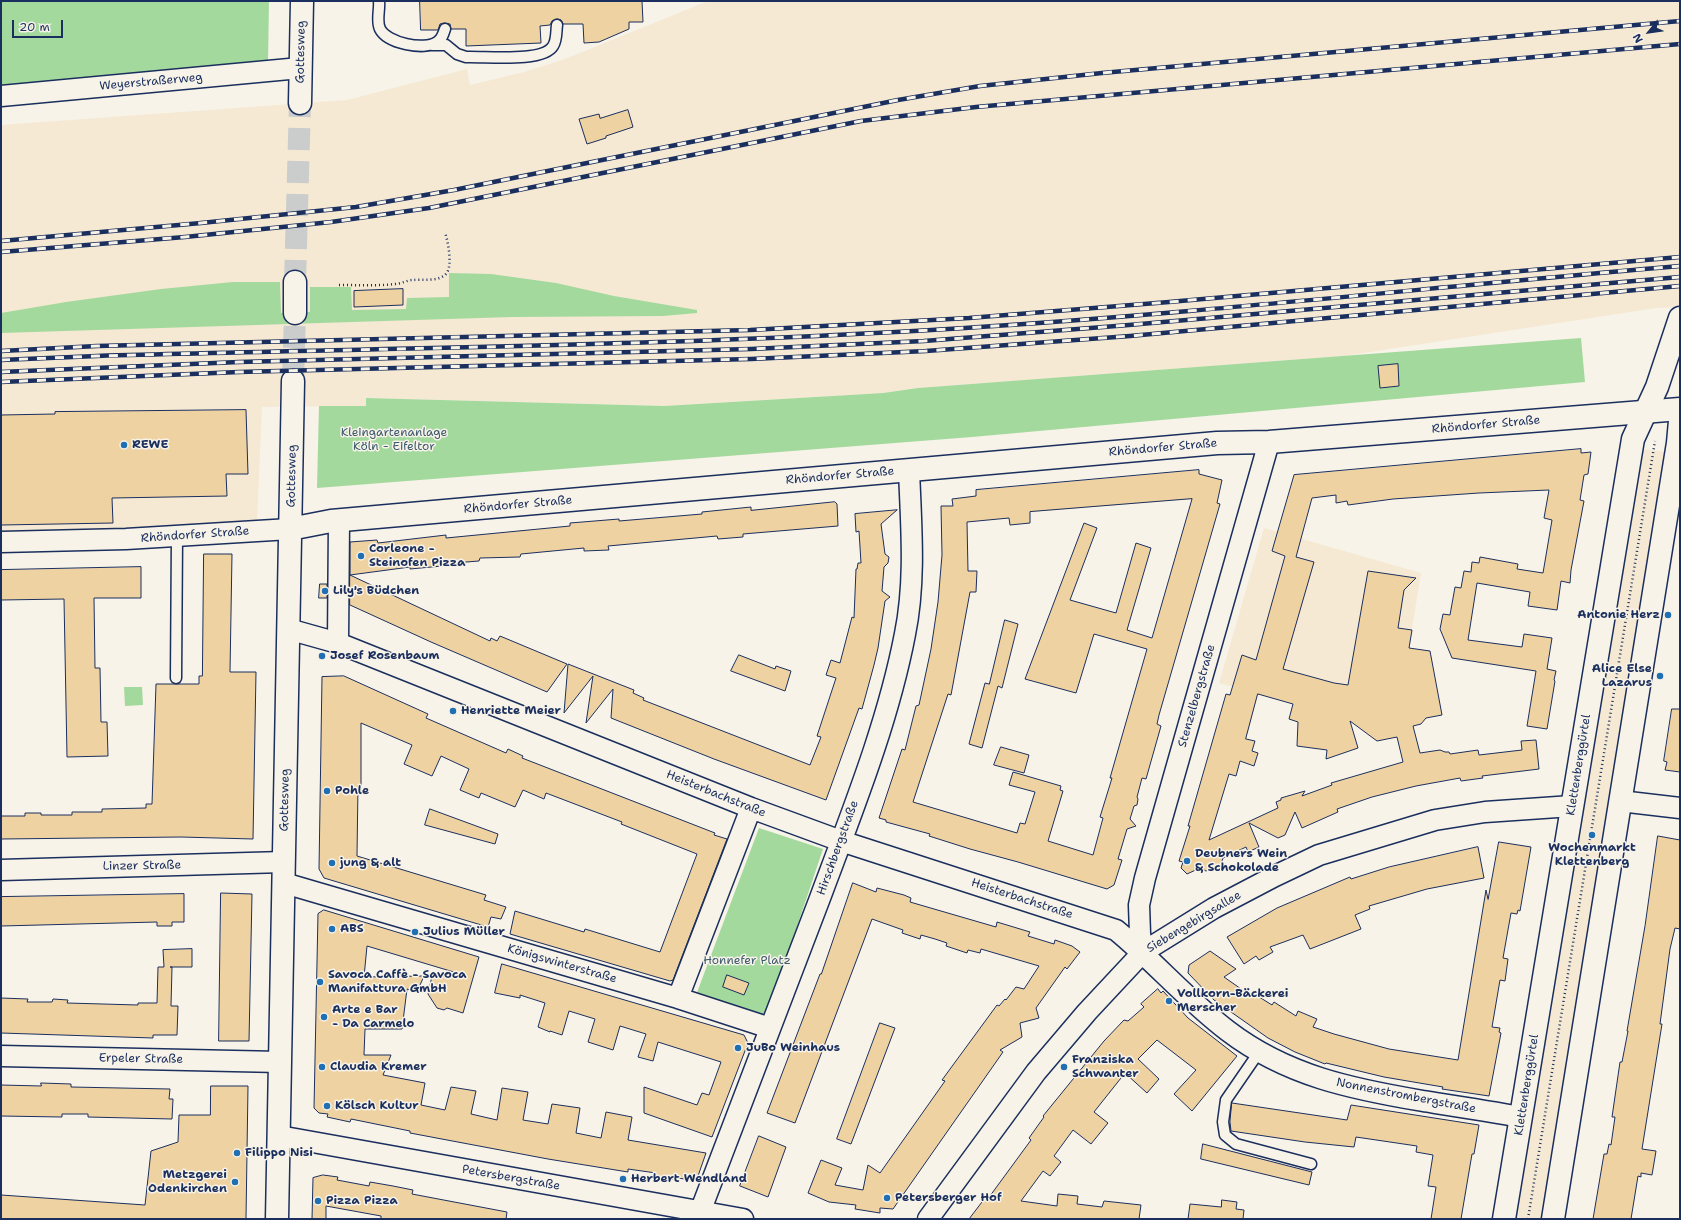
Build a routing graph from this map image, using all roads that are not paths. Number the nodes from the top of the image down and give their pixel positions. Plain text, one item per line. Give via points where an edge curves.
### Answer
1 (302, 1) edge
2 (379, 1) edge
3 (556, 25) dead end
4 (445, 29) dead end
5 (432, 45) junction
6 (300, 68) junction
7 (1, 96) edge
8 (300, 103) tunnel mouth
9 (295, 282) tunnel mouth
10 (295, 313) tunnel mouth
11 (1680, 318) edge
12 (293, 381) tunnel mouth
13 (1680, 409) edge
14 (1645, 412) junction
15 (1680, 421) edge
16 (1269, 442) junction
17 (909, 470) junction
18 (339, 521) junction
19 (290, 529) junction
20 (177, 536) junction
21 (1, 542) edge
22 (288, 630) junction
23 (338, 643) junction
24 (176, 678) dead end
25 (1620, 801) junction
26 (1572, 806) junction
27 (751, 808) junction
28 (1680, 808) edge
29 (841, 841) junction
30 (1, 870) edge
31 (284, 873) junction
32 (1143, 952) junction
33 (678, 998) junction
34 (770, 1028) junction
35 (1259, 1052) junction
36 (1, 1056) edge
37 (280, 1062) junction
38 (1521, 1117) junction
39 (279, 1136) junction
40 (1311, 1164) dead end
41 (700, 1212) junction
42 (277, 1219) edge
43 (743, 1219) edge
44 (928, 1219) edge
45 (1504, 1219) edge
46 (1553, 1219) edge

1 - 6 street, Gottesweg
2 - 5 lane via 378,23 382,32 389,38 416,46
3 - 5 lane via 553,48 532,57 466,57 457,54 446,45
4 - 5 lane via 443,37
6 - 7 street, Weyerstraßerweg
6 - 8 street, Gottesweg
9 - 10 street
11 - 14 street, Klettenberggürtel via 1657,387
12 - 19 street, Gottesweg
13 - 14 street, Rhöndorfer Straße
14 - 16 street, Rhöndorfer Straße
14 - 26 street, Klettenberggürtel via 1633,439
15 - 25 street
16 - 17 street, Rhöndorfer Straße via 1217,443
16 - 32 street, Stenzelbergstraße via 1145,878 1139,905
17 - 18 street, Rhöndorfer Straße
17 - 29 street, Hirschbergstraße via 913,560 906,632 887,706
18 - 19 street, Rhöndorfer Straße
18 - 23 street
19 - 20 street, Rhöndorfer Straße
19 - 22 street, Gottesweg
20 - 21 street, Rhöndorfer Straße
20 - 24 lane
22 - 23 street, Heisterbachstraße
22 - 31 street, Gottesweg
23 - 27 street, Heisterbachstraße
25 - 28 street
25 - 46 street
26 - 32 street, Siebengebirgsallee via 1485,812 1435,820 1319,855 1214,908
26 - 38 street, Klettenberggürtel
27 - 29 street, Heisterbachstraße
27 - 33 street
29 - 32 street, Heisterbachstraße via 1116,930
29 - 34 street, Hirschbergstraße
30 - 31 street, Linzer Straße
31 - 33 street, Königswinterstraße
31 - 37 street, Gottesweg
32 - 35 street, Nonnenstrombergstraße via 1199,1007
32 - 44 street, Siebengebirgsallee via 1036,1072
33 - 34 street, Königswinterstraße
34 - 41 street, Hirschbergstraße
35 - 38 street, Nonnenstrombergstraße via 1276,1062 1339,1085 1372,1093
35 - 40 lane via 1226,1100 1223,1122 1225,1135 1236,1144
36 - 37 street, Erpeler Straße
37 - 39 street, Gottesweg
38 - 45 street, Klettenberggürtel
39 - 41 street, Petersbergstraße
39 - 42 street, Gottesweg
41 - 43 street, Petersbergstraße

